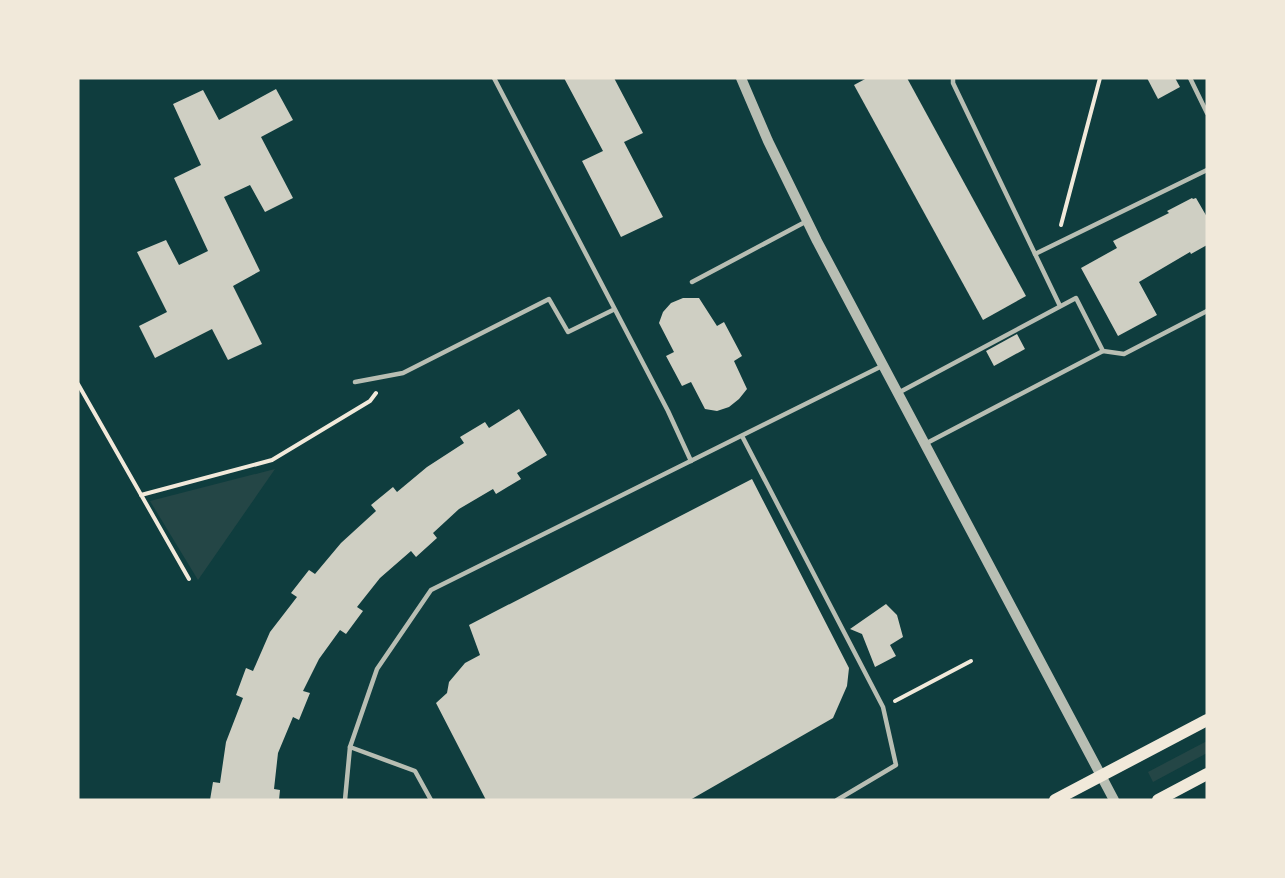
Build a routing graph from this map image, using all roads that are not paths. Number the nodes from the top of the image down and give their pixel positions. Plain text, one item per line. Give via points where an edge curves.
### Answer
1 (494, 78) edge
2 (741, 78) edge
3 (953, 78) edge
4 (1190, 78) edge
5 (1207, 113) edge
6 (1207, 170) edge
7 (807, 221) junction
8 (1035, 254) junction
9 (692, 282) dead end
10 (1060, 306) junction
11 (613, 310) junction
12 (1207, 311) edge
13 (1103, 351) junction
14 (883, 365) junction
15 (355, 382) dead end
16 (898, 393) junction
17 (742, 436) junction
18 (925, 444) junction
19 (691, 461) junction
20 (1207, 720) edge
21 (350, 747) junction
22 (1207, 774) edge
23 (1101, 776) junction
24 (345, 800) edge
25 (431, 800) edge
26 (837, 800) edge
27 (1055, 800) edge
28 (1114, 800) edge
29 (1158, 800) edge

1 - 11 lane
2 - 7 street
3 - 8 lane
4 - 5 lane
6 - 8 lane
7 - 9 lane
7 - 14 street
8 - 10 lane
10 - 13 lane via 1076,298
10 - 16 lane
11 - 15 lane via 568,332 549,299 403,373
11 - 19 lane
12 - 13 lane via 1124,354
13 - 18 lane
14 - 16 street
14 - 17 lane
16 - 18 street
17 - 19 lane
17 - 26 lane via 883,707 896,765
18 - 23 street
19 - 21 lane via 431,590 377,669
20 - 23 main road
21 - 24 lane
21 - 25 lane via 415,771
22 - 29 main road
23 - 27 main road
23 - 28 street

